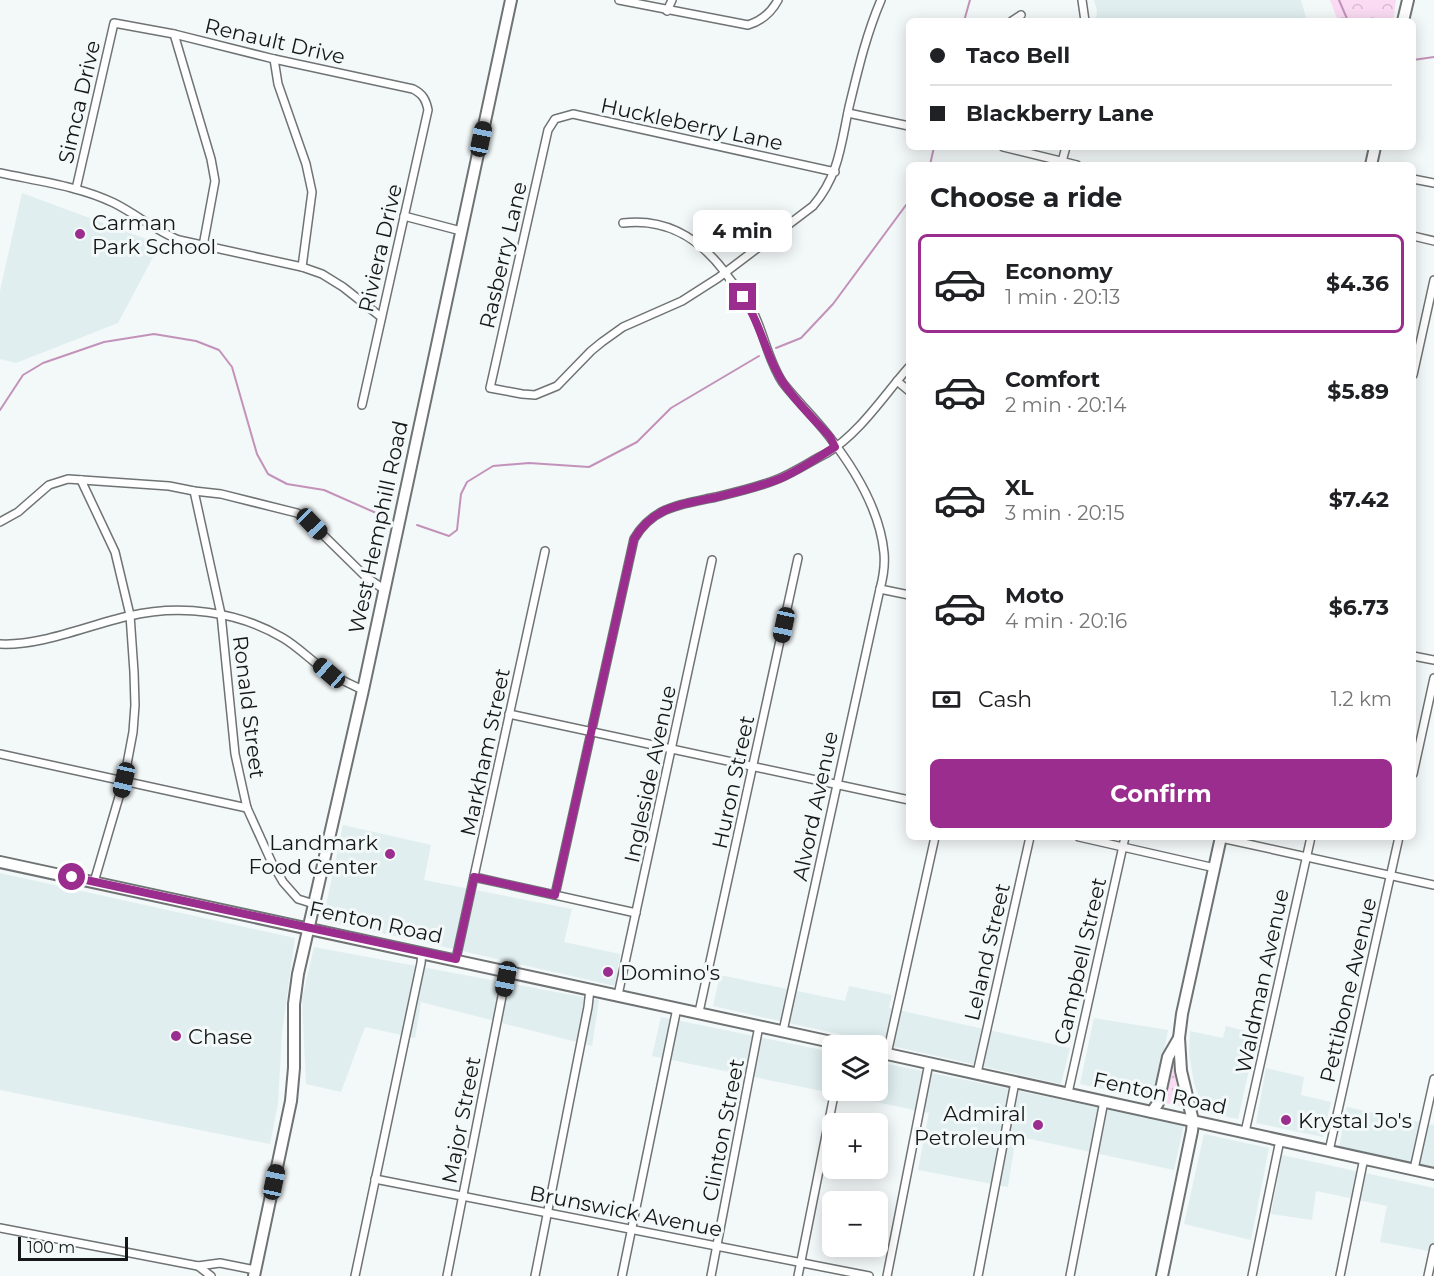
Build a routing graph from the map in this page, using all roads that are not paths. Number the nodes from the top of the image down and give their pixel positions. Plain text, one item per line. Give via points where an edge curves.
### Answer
1 (511, 0) edge
2 (619, 0) edge
3 (672, 0) edge
4 (778, 0) edge
5 (881, 0) edge
6 (1082, 0) edge
7 (1408, 0) edge
8 (667, 11) junction
9 (1021, 15) dead end
10 (1016, 18) edge
11 (1085, 18) edge
12 (1404, 18) edge
13 (114, 23) joint
14 (174, 34) junction
15 (274, 59) junction
16 (425, 99) joint
17 (848, 112) junction
18 (906, 125) edge
19 (548, 129) joint
20 (1014, 150) edge
21 (1058, 162) edge
22 (835, 172) junction
23 (0, 173) edge
24 (1416, 180) edge
25 (1434, 183) edge
26 (76, 189) junction
27 (404, 216) junction
28 (623, 223) dead end
29 (461, 231) junction
30 (1416, 237) edge
31 (1434, 241) edge
32 (203, 246) junction
33 (302, 267) junction
34 (724, 272) junction
35 (1434, 280) edge
36 (381, 317) junction
37 (1416, 361) edge
38 (906, 370) edge
39 (897, 381) junction
40 (906, 388) edge
41 (362, 405) dead end
42 (835, 447) junction
43 (81, 480) junction
44 (194, 491) junction
45 (0, 522) edge
46 (545, 551) dead end
47 (798, 558) dead end
48 (712, 560) dead end
49 (880, 589) junction
50 (385, 590) junction
51 (906, 595) edge
52 (221, 614) junction
53 (130, 615) junction
54 (0, 644) edge
55 (1416, 657) edge
56 (1434, 660) edge
57 (1434, 678) edge
58 (363, 690) junction
59 (509, 714) junction
60 (591, 732) junction
61 (672, 749) junction
62 (0, 754) edge
63 (1416, 760) edge
64 (753, 766) junction
65 (124, 780) junction
66 (837, 784) junction
67 (906, 799) edge
68 (247, 808) junction
69 (934, 840) edge
70 (1029, 840) edge
71 (1092, 840) edge
72 (1124, 840) edge
73 (1220, 840) edge
74 (1234, 840) edge
75 (1310, 840) edge
76 (1398, 840) edge
77 (1123, 847) junction
78 (1306, 856) junction
79 (0, 862) edge
80 (1215, 868) junction
81 (1391, 875) junction
82 (474, 877) junction
83 (94, 882) junction
84 (1434, 885) edge
85 (555, 895) junction
86 (314, 904) junction
87 (636, 913) junction
88 (308, 927) junction
89 (422, 952) junction
90 (456, 959) junction
91 (507, 971) junction
92 (590, 988) junction
93 (618, 995) junction
94 (677, 1008) junction
95 (699, 1012) junction
96 (759, 1026) junction
97 (783, 1031) junction
98 (886, 1035) edge
99 (1179, 1038) junction
100 (822, 1040) edge
101 (888, 1054) edge
102 (928, 1063) junction
103 (977, 1073) junction
104 (1434, 1079) edge
105 (1015, 1082) junction
106 (1068, 1093) junction
107 (833, 1101) edge
108 (1104, 1101) junction
109 (1152, 1112) junction
110 (1192, 1121) junction
111 (1245, 1132) junction
112 (1280, 1140) junction
113 (1329, 1151) junction
114 (1364, 1158) junction
115 (1414, 1169) junction
116 (1434, 1174) edge
117 (375, 1179) junction
118 (462, 1196) junction
119 (547, 1212) junction
120 (0, 1228) edge
121 (631, 1229) junction
122 (717, 1246) junction
123 (1434, 1248) edge
124 (801, 1262) junction
125 (198, 1266) junction
126 (254, 1273) edge
127 (211, 1276) edge
128 (355, 1276) edge
129 (447, 1276) edge
130 (535, 1276) edge
131 (622, 1276) edge
132 (711, 1276) edge
133 (798, 1276) edge
134 (869, 1276) edge
135 (887, 1276) edge
136 (978, 1276) edge
137 (1070, 1276) edge
138 (1162, 1276) edge
139 (1252, 1276) edge
140 (1340, 1276) edge
141 (1428, 1276) edge

1 - 29 street, West Hemphill Road
2 - 8 street
3 - 8 street
4 - 8 street via 765,17 748,25
5 - 17 street via 870,26
6 - 11 street
7 - 12 street
9 - 10 street
13 - 14 street, Renault Drive
13 - 26 street, Simca Drive
14 - 15 street, Renault Drive
14 - 32 street via 215,181
15 - 16 street, Renault Drive via 413,89
15 - 33 street via 278,84 312,192
16 - 27 street, Riviera Drive via 428,110
17 - 18 street
17 - 22 street
19 - 22 street, Huckleberry Lane via 555,119 573,114
19 - 34 street, Rasberry Lane via 490,388 535,395 546,392 623,327 682,301
20 - 21 street
22 - 34 street via 813,206
23 - 26 street
24 - 25 street
26 - 32 street via 113,202 167,235
27 - 29 street
27 - 36 street, Riviera Drive
28 - 34 street, Alvord Avenue via 652,222 681,232 698,243
29 - 50 street, West Hemphill Road
30 - 31 street
32 - 33 street
33 - 36 street via 343,287
34 - 42 street, Alvord Avenue via 755,315 768,355 783,382
35 - 37 street
36 - 41 street, Riviera Drive
38 - 39 street
39 - 40 street
39 - 42 street
42 - 49 street, Alvord Avenue via 869,500 880,529 884,555
42 - 60 street via 779,478 672,507 641,526 634,539
43 - 44 street
43 - 45 street via 49,485
43 - 53 street via 115,552
44 - 50 street via 297,513
44 - 52 street, Ronald Street
46 - 59 street, Markham Street
47 - 64 street, Huron Street
48 - 61 street, Ingleside Avenue
49 - 51 street
49 - 66 street, Alvord Avenue
50 - 58 street, West Hemphill Road
52 - 53 street via 183,610
52 - 58 street via 268,629 329,673
52 - 68 street, Ronald Street via 235,754
53 - 54 street via 48,637
53 - 65 street via 135,705
55 - 56 street
57 - 63 street
58 - 86 street, West Hemphill Road
59 - 60 street
59 - 82 street, Markham Street
60 - 61 street
60 - 85 street
61 - 64 street
61 - 87 street, Ingleside Avenue
62 - 65 street
64 - 66 street
64 - 95 street, Huron Street
65 - 68 street
65 - 83 street
66 - 67 street
66 - 97 street, Alvord Avenue
68 - 86 street, Ronald Street via 283,882 298,899
69 - 98 street
70 - 103 street, Leland Street
71 - 77 street
72 - 77 street, Campbell Street
73 - 80 street
74 - 78 street
75 - 78 street, Waldman Avenue
76 - 81 street, Pettibone Avenue
77 - 80 street
77 - 106 street, Campbell Street
78 - 81 street
78 - 111 street, Waldman Avenue
79 - 83 street, Fenton Road
80 - 99 street
81 - 84 street
81 - 113 street, Pettibone Avenue
82 - 85 street
82 - 90 street, Markham Street
83 - 88 street, Fenton Road
85 - 87 street
86 - 88 street, West Hemphill Road
87 - 93 street, Ingleside Avenue
88 - 89 street, Fenton Road
88 - 126 street, West Hemphill Road via 294,1004 291,1101
89 - 90 street, Fenton Road
89 - 117 street
90 - 91 street, Fenton Road
91 - 92 street, Fenton Road
91 - 118 street, Major Street
92 - 93 street, Fenton Road
92 - 119 street
93 - 94 street, Fenton Road
94 - 95 street, Fenton Road
94 - 121 street
95 - 96 street, Fenton Road
96 - 97 street, Fenton Road
96 - 122 street, Clinton Street
97 - 100 street, Fenton Road
99 - 109 street via 1168,1057 1158,1103
99 - 110 street via 1181,1071
101 - 102 street, Fenton Road
102 - 103 street, Fenton Road
102 - 135 street
103 - 105 street, Fenton Road
104 - 115 street
105 - 106 street, Fenton Road
105 - 136 street
106 - 108 street, Fenton Road
107 - 124 street
108 - 109 street, Fenton Road
108 - 137 street
109 - 110 street, Fenton Road
110 - 111 street, Fenton Road
110 - 138 street
111 - 112 street, Fenton Road
112 - 113 street, Fenton Road
112 - 139 street
113 - 114 street, Fenton Road
114 - 115 street, Fenton Road
114 - 140 street
115 - 116 street, Fenton Road
117 - 118 street, Brunswick Avenue
117 - 128 street
118 - 119 street, Brunswick Avenue
118 - 129 street, Major Street
119 - 121 street, Brunswick Avenue
119 - 130 street
120 - 125 street
121 - 122 street, Brunswick Avenue
121 - 131 street
122 - 124 street, Brunswick Avenue
122 - 132 street, Clinton Street
123 - 141 street
124 - 133 street
124 - 134 street, Brunswick Avenue
125 - 126 street via 220,1263
125 - 127 street

